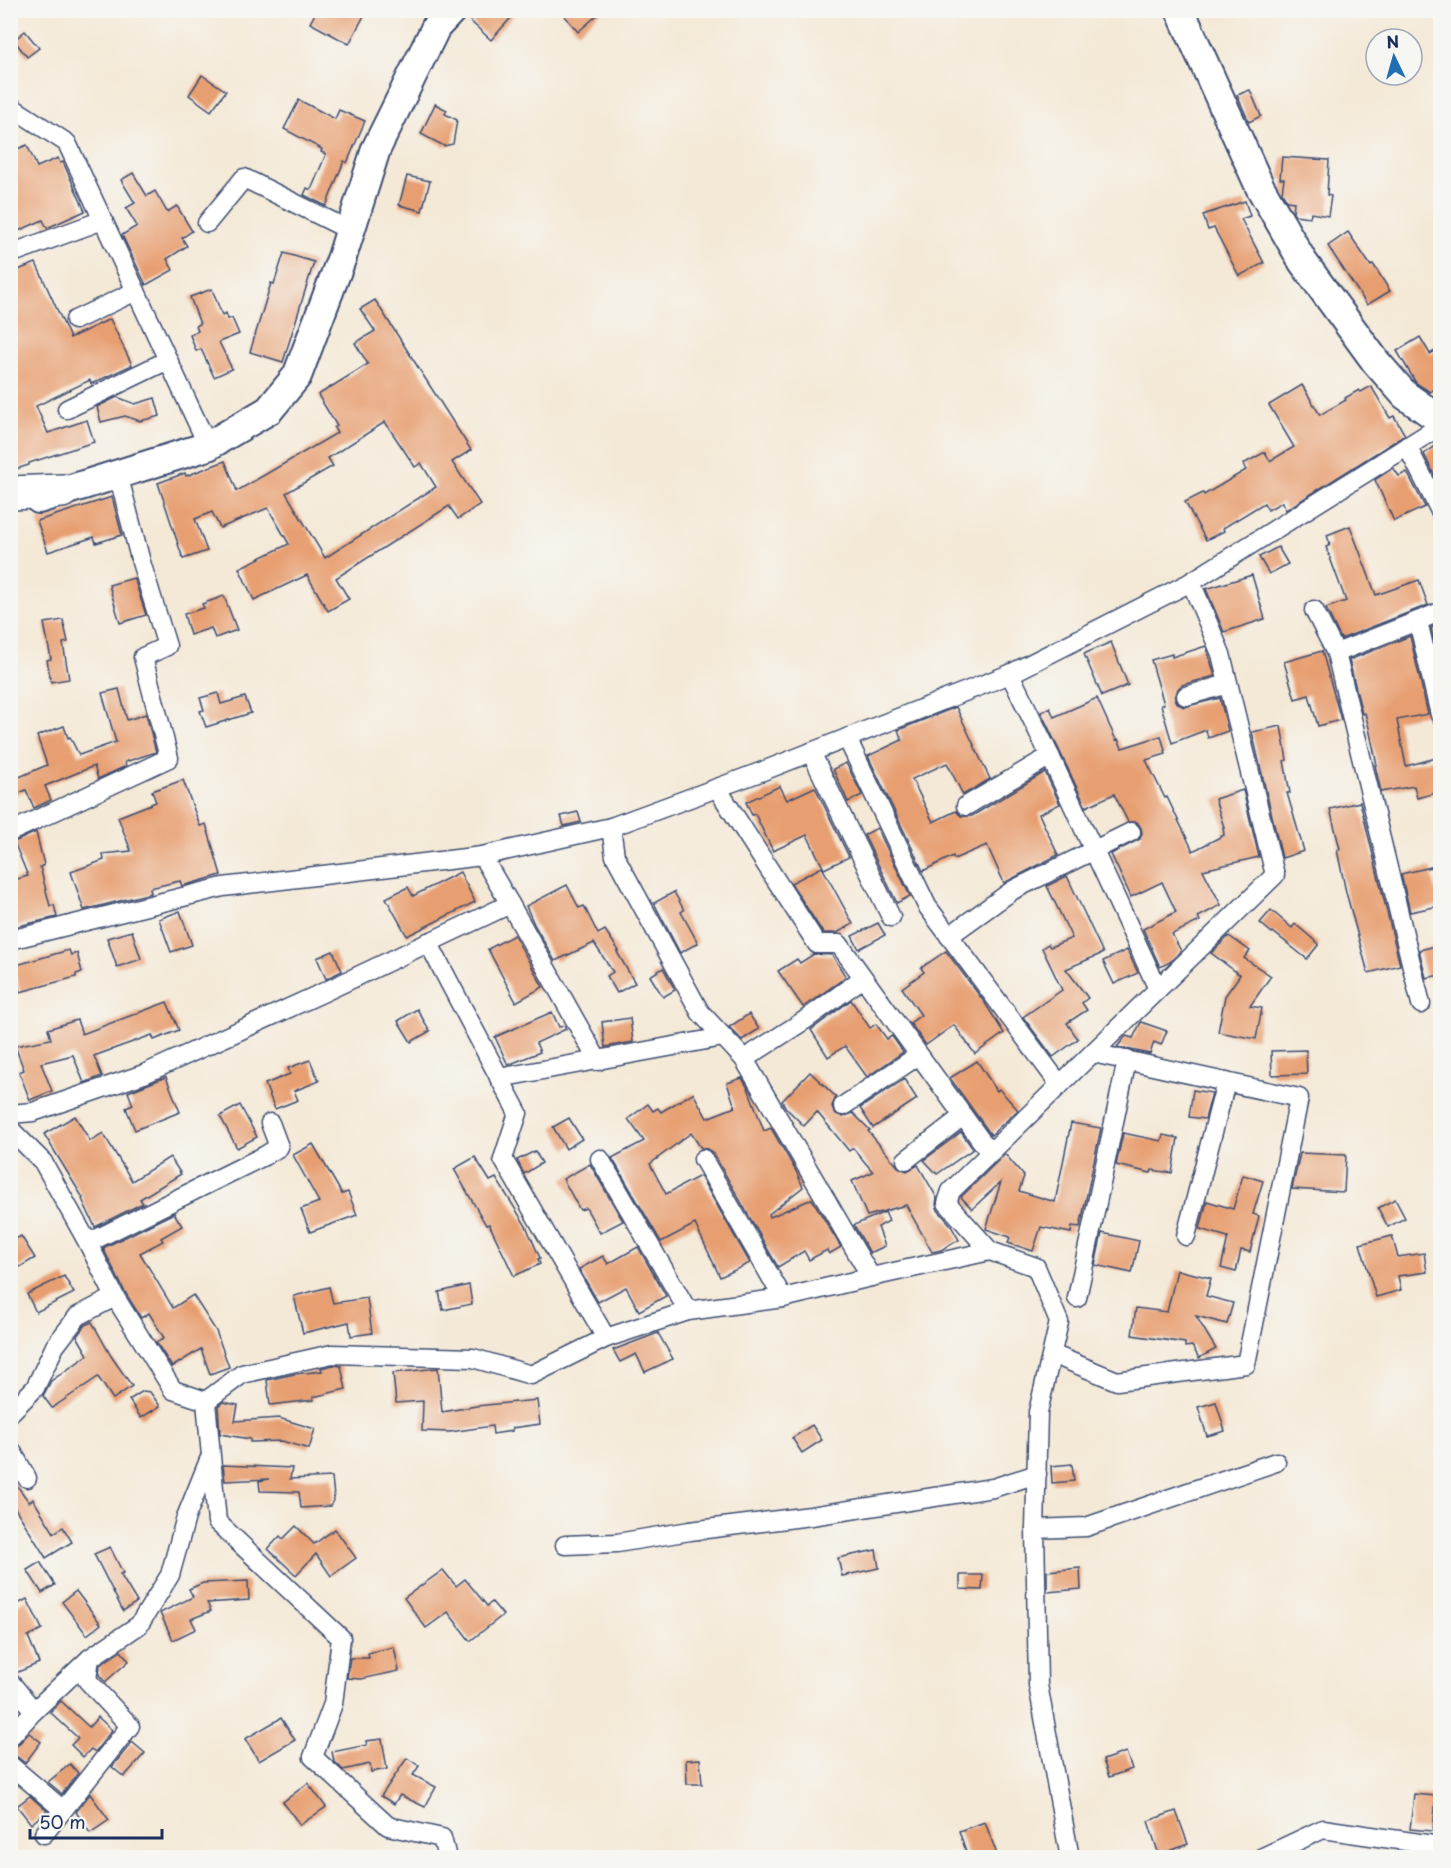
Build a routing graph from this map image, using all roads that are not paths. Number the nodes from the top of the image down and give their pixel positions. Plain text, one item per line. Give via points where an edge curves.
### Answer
1 (1180, 10) edge
2 (440, 16) edge
3 (12, 110) edge
4 (103, 220) junction
5 (207, 223) dead end
6 (351, 231) junction
7 (10, 254) edge
8 (136, 291) junction
9 (75, 320) dead end
10 (168, 360) junction
11 (67, 409) dead end
12 (1440, 414) edge
13 (1440, 426) edge
14 (208, 446) junction
15 (1407, 446) junction
16 (118, 474) junction
17 (62, 491) junction
18 (10, 493) edge
19 (10, 509) edge
20 (1440, 511) edge
21 (1191, 582) junction
22 (1314, 610) dead end
23 (1440, 612) edge
24 (1418, 621) junction
25 (1336, 653) junction
26 (1010, 674) junction
27 (1228, 684) junction
28 (1186, 696) dead end
29 (1440, 715) edge
30 (847, 738) junction
31 (811, 752) junction
32 (1050, 756) junction
33 (717, 788) junction
34 (966, 807) dead end
35 (611, 827) junction
36 (10, 831) edge
37 (1131, 832) dead end
38 (1093, 850) junction
39 (482, 856) junction
40 (510, 904) junction
41 (891, 917) dead end
42 (949, 936) junction
43 (10, 940) edge
44 (428, 942) junction
45 (863, 978) junction
46 (1158, 989) junction
47 (1421, 1004) dead end
48 (723, 1037) junction
49 (1093, 1053) junction
50 (919, 1055) junction
51 (744, 1059) junction
52 (1127, 1060) junction
53 (598, 1061) junction
54 (499, 1078) junction
55 (1226, 1082) junction
56 (1060, 1085) junction
57 (843, 1106) dead end
58 (10, 1114) edge
59 (963, 1116) junction
60 (270, 1123) dead end
61 (10, 1129) edge
62 (990, 1154) junction
63 (600, 1159) dead end
64 (703, 1159) dead end
65 (906, 1161) dead end
66 (1186, 1236) dead end
67 (88, 1243) junction
68 (990, 1251) junction
69 (871, 1277) junction
70 (115, 1297) junction
71 (783, 1298) junction
72 (1077, 1298) dead end
73 (688, 1311) junction
74 (606, 1338) junction
75 (1052, 1354) junction
76 (206, 1401) junction
77 (10, 1413) edge
78 (10, 1449) edge
79 (211, 1456) junction
80 (1276, 1462) dead end
81 (1037, 1473) junction
82 (27, 1478) dead end
83 (1035, 1529) junction
84 (565, 1545) dead end
85 (90, 1658) junction
86 (10, 1682) edge
87 (34, 1711) junction
88 (10, 1737) edge
89 (10, 1765) edge
90 (62, 1809) junction
91 (44, 1834) dead end
92 (1440, 1845) edge
93 (447, 1857) edge
94 (1070, 1857) edge
95 (1261, 1857) edge

1 - 12 main road via 1260,187 1303,262 1398,387 1429,412
2 - 6 main road via 376,149
3 - 4 street via 67,144
4 - 7 street
4 - 8 street
5 - 6 street via 244,178
6 - 14 main road via 297,376 269,410
8 - 9 street
8 - 10 street
10 - 11 street
10 - 14 street
13 - 15 street
14 - 16 main road
15 - 20 street
15 - 21 street
16 - 17 main road
16 - 36 street via 167,646 143,657 169,758
17 - 18 highway
17 - 19 main road
21 - 26 street
21 - 27 street via 1221,654
22 - 25 street
23 - 24 street
24 - 25 street
24 - 29 street
25 - 47 street
26 - 30 street
26 - 32 street
27 - 28 street
27 - 46 street via 1275,875
30 - 31 street
30 - 42 street via 927,906
31 - 33 street
31 - 41 street
32 - 34 street
32 - 38 street
33 - 35 street
33 - 45 street via 817,944 839,944
35 - 39 street
35 - 48 street via 615,856 700,1012
37 - 38 street
38 - 42 street via 1013,890
38 - 46 street
39 - 40 street
39 - 43 street via 223,887
40 - 44 street
40 - 53 street
42 - 56 street
44 - 54 street
44 - 58 street via 144,1074 33,1112
45 - 50 street
45 - 51 street
46 - 49 street
48 - 51 street
48 - 53 street
49 - 52 street
49 - 56 street
50 - 57 street
50 - 59 street
51 - 69 street
52 - 55 street
52 - 72 street
53 - 54 street
54 - 74 street via 518,1113 503,1160
55 - 66 street
55 - 75 street via 1299,1098 1246,1364 1117,1381
56 - 62 street
59 - 62 street
59 - 65 street
60 - 67 street via 279,1146 264,1156
61 - 67 street via 43,1162
62 - 68 street via 951,1191 947,1203
63 - 73 street
64 - 71 street
67 - 70 street
68 - 69 street
68 - 75 street via 1036,1267 1059,1322
69 - 71 street
70 - 76 street via 173,1390
70 - 77 street via 78,1316 55,1346 35,1388
71 - 73 street
73 - 74 street
74 - 76 street via 531,1375 473,1358 332,1354 243,1374
75 - 81 street via 1038,1412
76 - 79 street
78 - 82 street
79 - 85 street via 186,1517 170,1575 139,1625
79 - 93 street via 217,1521 341,1638 333,1704 313,1757 388,1826 442,1838
80 - 83 street via 1086,1527
81 - 83 street
81 - 84 street via 993,1488 812,1516 617,1543
83 - 94 street via 1038,1685
85 - 87 street
85 - 90 street via 87,1680 130,1726
86 - 87 street
87 - 88 street
89 - 90 street
90 - 91 street
92 - 95 street via 1323,1829

